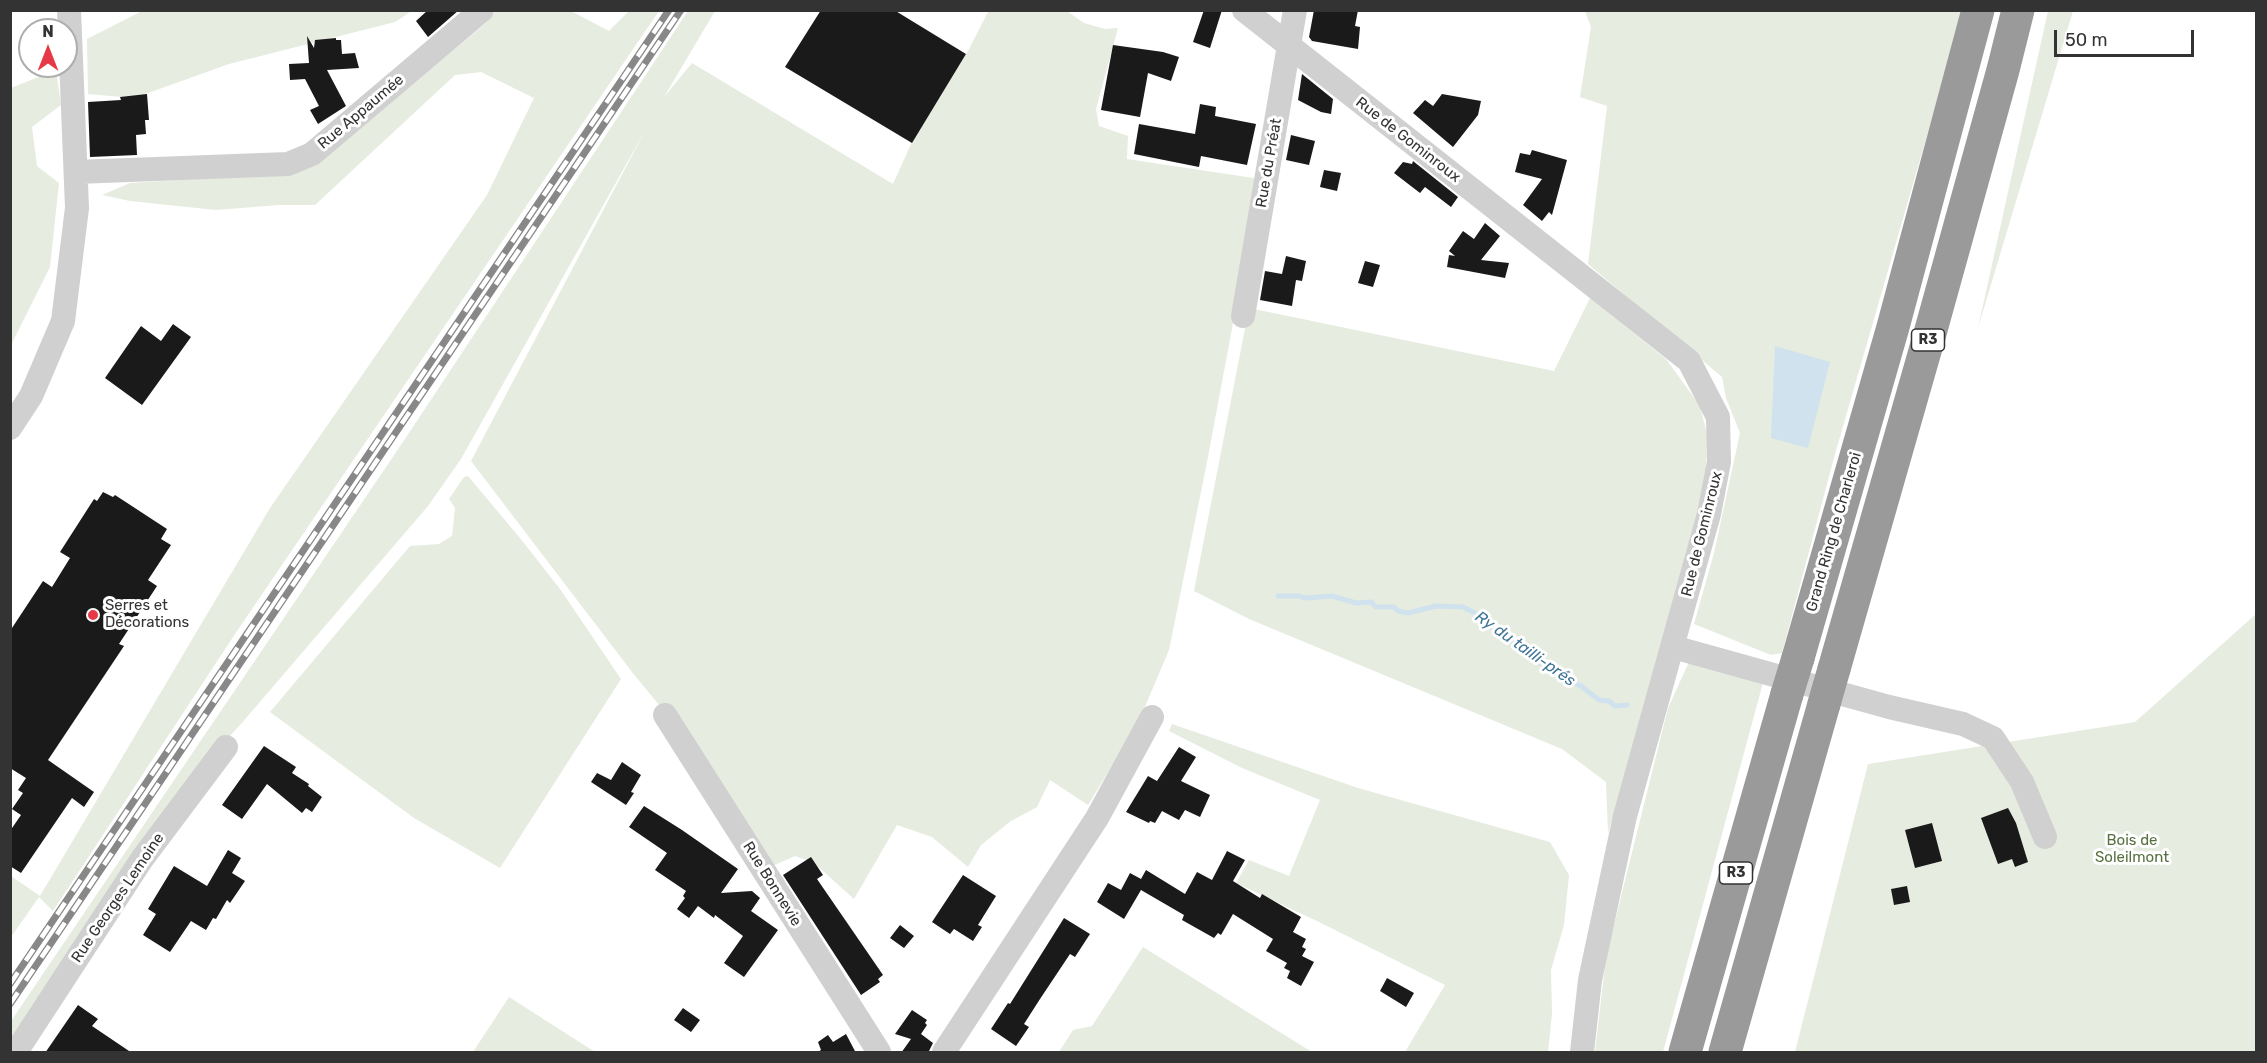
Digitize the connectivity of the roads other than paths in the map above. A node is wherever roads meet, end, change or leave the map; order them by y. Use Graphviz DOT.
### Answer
graph roads {
  1 [pos="69,10"];
  2 [pos="482,10"];
  3 [pos="1245,10"];
  4 [pos="1295,10"];
  5 [pos="1978,10"];
  6 [pos="2018,10"];
  7 [pos="1288,47"];
  8 [pos="76,172"];
  9 [pos="1243,316"];
  10 [pos="10,428"];
  11 [pos="1673,647"];
  12 [pos="665,715"];
  13 [pos="1152,717"];
  14 [pos="226,747"];
  15 [pos="2045,837"];
  16 [pos="16,1053"];
  17 [pos="879,1053"];
  18 [pos="944,1053"];
  19 [pos="1582,1053"];
  20 [pos="1685,1053"];
  21 [pos="1725,1053"];
  1 -- 8 [label="street"];
  2 -- 8 [label="street, Rue Appaumée"];
  3 -- 7 [label="street, Rue de Gominroux"];
  4 -- 7 [label="street, Rue du Préat"];
  5 -- 20 [label="highway, Grand Ring de Charleroi / R3, bridge"];
  6 -- 21 [label="highway, R3, bridge"];
  7 -- 9 [label="street, Rue du Préat"];
  7 -- 11 [label="street, Rue de Gominroux"];
  8 -- 10 [label="street"];
  11 -- 15 [label="street"];
  11 -- 19 [label="street, Rue de Gominroux"];
  12 -- 17 [label="street, Rue Bonnevie"];
  13 -- 18 [label="street"];
  14 -- 16 [label="street, Rue Georges Lemoine"];
}
